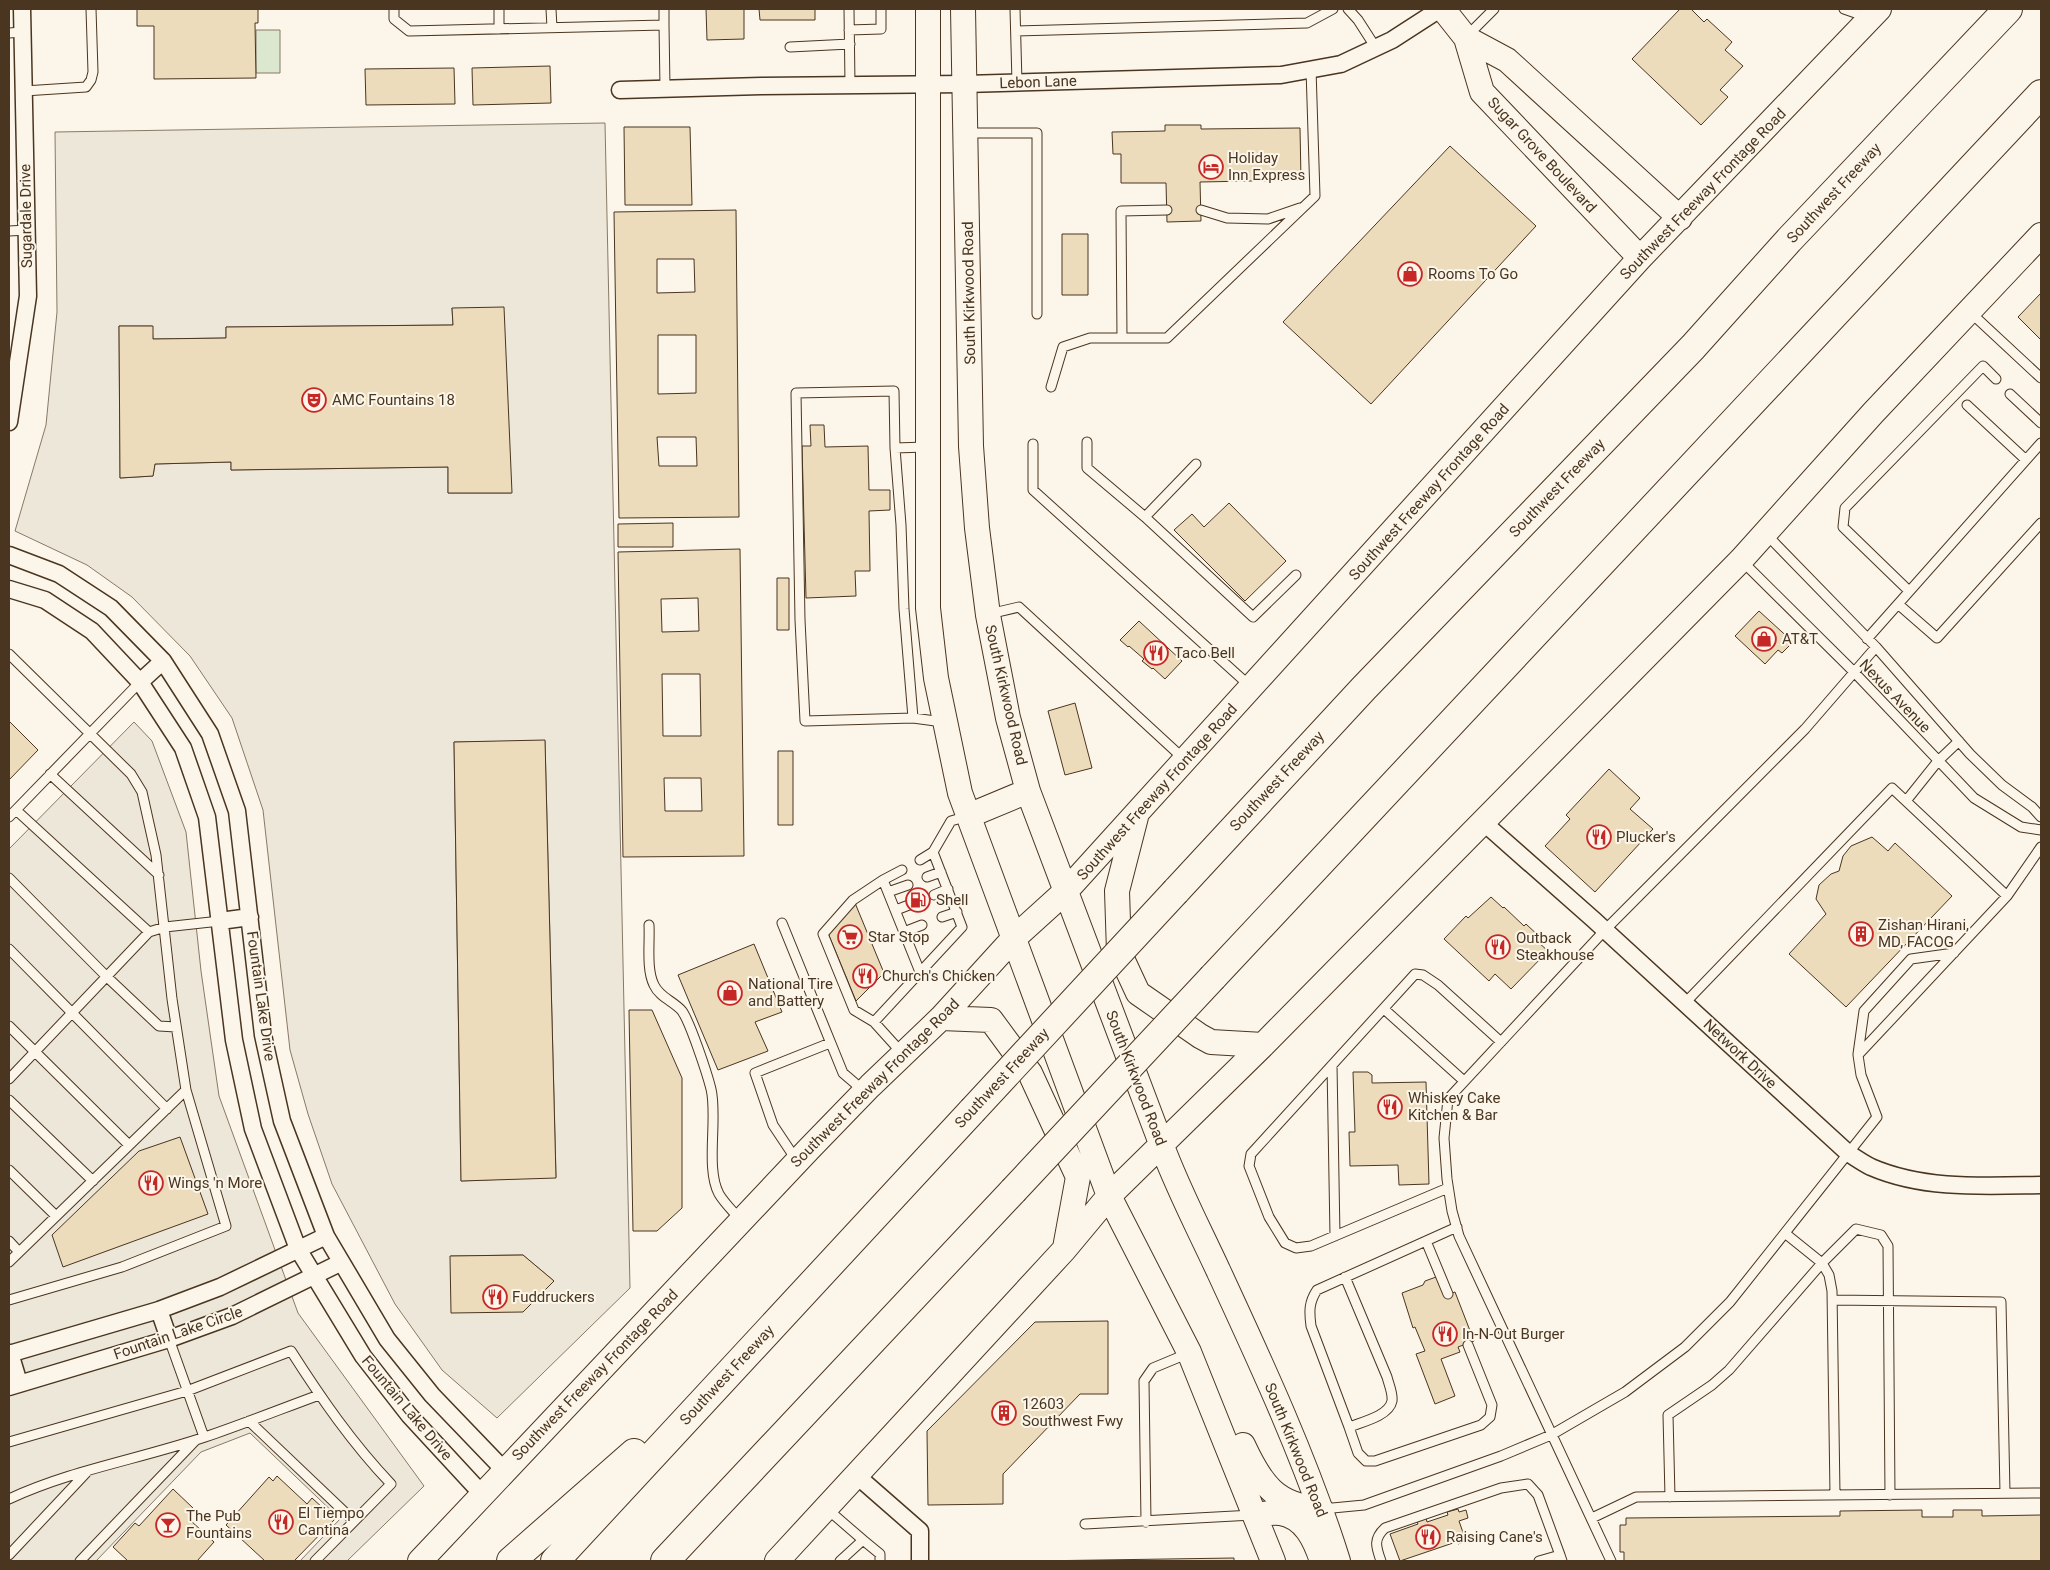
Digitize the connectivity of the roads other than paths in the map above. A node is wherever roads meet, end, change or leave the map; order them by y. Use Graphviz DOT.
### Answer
graph roads {
  1 [pos="22,9"];
  2 [pos="91,9"];
  3 [pos="394,9"];
  4 [pos="499,9"];
  5 [pos="551,9"];
  6 [pos="664,9"];
  7 [pos="849,9"];
  8 [pos="881,9"];
  9 [pos="928,9"];
  10 [pos="964,9"];
  11 [pos="1015,9"];
  12 [pos="1333,9"];
  13 [pos="1348,9"];
  14 [pos="1442,9"];
  15 [pos="1494,9"];
  16 [pos="1844,9"];
  17 [pos="2008,9"];
  18 [pos="1874,14"];
  19 [pos="664,25"];
  20 [pos="552,28"];
  21 [pos="499,29"];
  22 [pos="849,30"];
  23 [pos="1016,31"];
  24 [pos="16,32"];
  25 [pos="1466,38"];
  26 [pos="850,44"];
  27 [pos="790,47"];
  28 [pos="1376,48"];
  29 [pos="1310,69"];
  30 [pos="1017,83"];
  31 [pos="965,84"];
  32 [pos="850,85"];
  33 [pos="929,85"];
  34 [pos="665,88"];
  35 [pos="620,90"];
  36 [pos="24,91"];
  37 [pos="2041,94"];
  38 [pos="966,134"];
  39 [pos="1304,207"];
  40 [pos="1167,210"];
  41 [pos="1201,210"];
  42 [pos="1680,218"];
  43 [pos="27,230"];
  44 [pos="9,231"];
  45 [pos="2041,235"];
  46 [pos="1640,258"];
  47 [pos="1969,311"];
  48 [pos="1037,314"];
  49 [pos="1122,338"];
  50 [pos="2041,378"];
  51 [pos="1996,380"];
  52 [pos="1051,387"];
  53 [pos="2010,394"];
  54 [pos="1968,405"];
  55 [pos="9,422"];
  56 [pos="2041,423"];
  57 [pos="1087,442"];
  58 [pos="2041,442"];
  59 [pos="1032,444"];
  60 [pos="929,447"];
  61 [pos="895,448"];
  62 [pos="2026,460"];
  63 [pos="1196,464"];
  64 [pos="1145,517"];
  65 [pos="2041,523"];
  66 [pos="1765,533"];
  67 [pos="9,555"];
  68 [pos="1741,560"];
  69 [pos="1296,576"];
  70 [pos="9,588"];
  71 [pos="1910,591"];
  72 [pos="1898,604"];
  73 [pos="988,615"];
  74 [pos="1867,639"];
  75 [pos="1876,647"];
  76 [pos="9,654"];
  77 [pos="162,661"];
  78 [pos="1854,672"];
  79 [pos="140,682"];
  80 [pos="1251,687"];
  81 [pos="913,718"];
  82 [pos="945,722"];
  83 [pos="90,733"];
  84 [pos="1959,741"];
  85 [pos="1185,760"];
  86 [pos="1938,761"];
  87 [pos="50,774"];
  88 [pos="1028,791"];
  89 [pos="1906,801"];
  90 [pos="12,813"];
  91 [pos="1137,813"];
  92 [pos="968,816"];
  93 [pos="2041,817"];
  94 [pos="1483,822"];
  95 [pos="2041,830"];
  96 [pos="2041,847"];
  97 [pos="934,852"];
  98 [pos="920,860"];
  99 [pos="902,870"];
  100 [pos="941,872"];
  101 [pos="159,874"];
  102 [pos="927,877"];
  103 [pos="9,878"];
  104 [pos="883,880"];
  105 [pos="908,885"];
  106 [pos="948,889"];
  107 [pos="1066,891"];
  108 [pos="888,892"];
  109 [pos="934,895"];
  110 [pos="2007,896"];
  111 [pos="914,903"];
  112 [pos="896,910"];
  113 [pos="957,912"];
  114 [pos="250,918"];
  115 [pos="942,918"];
  116 [pos="220,920"];
  117 [pos="782,923"];
  118 [pos="649,925"];
  119 [pos="922,925"];
  120 [pos="165,927"];
  121 [pos="1605,930"];
  122 [pos="149,932"];
  123 [pos="904,932"];
  124 [pos="1013,939"];
  125 [pos="9,949"];
  126 [pos="1954,953"];
  127 [pos="920,972"];
  128 [pos="106,976"];
  129 [pos="1685,1003"];
  130 [pos="1384,1009"];
  131 [pos="72,1013"];
  132 [pos="941,1018"];
  133 [pos="874,1022"];
  134 [pos="9,1026"];
  135 [pos="176,1027"];
  136 [pos="1501,1042"];
  137 [pos="830,1043"];
  138 [pos="1263,1045"];
  139 [pos="35,1052"];
  140 [pos="903,1054"];
  141 [pos="1858,1055"];
  142 [pos="1332,1065"];
  143 [pos="9,1079"];
  144 [pos="1464,1081"];
  145 [pos="186,1090"];
  146 [pos="865,1091"];
  147 [pos="9,1100"];
  148 [pos="167,1109"];
  149 [pos="129,1145"];
  150 [pos="1162,1146"];
  151 [pos="1848,1153"];
  152 [pos="797,1162"];
  153 [pos="9,1170"];
  154 [pos="93,1180"];
  155 [pos="2041,1186"];
  156 [pos="1448,1188"];
  157 [pos="1110,1196"];
  158 [pos="56,1216"];
  159 [pos="741,1221"];
  160 [pos="1457,1227"];
  161 [pos="1786,1234"];
  162 [pos="326,1236"];
  163 [pos="1335,1236"];
  164 [pos="9,1241"];
  165 [pos="1426,1241"];
  166 [pos="298,1250"];
  167 [pos="1064,1250"];
  168 [pos="19,1252"];
  169 [pos="9,1262"];
  170 [pos="340,1263"];
  171 [pos="1822,1264"];
  172 [pos="315,1276"];
  173 [pos="1345,1278"];
  174 [pos="1448,1294"];
  175 [pos="9,1300"];
  176 [pos="1832,1300"];
  177 [pos="1888,1301"];
  178 [pos="159,1310"];
  179 [pos="169,1339"];
  180 [pos="1468,1345"];
  181 [pos="9,1352"];
  182 [pos="1189,1352"];
  183 [pos="746,1354"];
  184 [pos="14,1385"];
  185 [pos="187,1391"];
  186 [pos="319,1395"];
  187 [pos="1216,1416"];
  188 [pos="249,1421"];
  189 [pos="1349,1427"];
  190 [pos="1551,1435"];
  191 [pos="200,1438"];
  192 [pos="9,1442"];
  193 [pos="504,1470"];
  194 [pos="88,1471"];
  195 [pos="856,1475"];
  196 [pos="2004,1493"];
  197 [pos="2041,1493"];
  198 [pos="482,1494"];
  199 [pos="1890,1494"];
  200 [pos="1835,1495"];
  201 [pos="1670,1497"];
  202 [pos="9,1499"];
  203 [pos="826,1508"];
  204 [pos="1322,1508"];
  205 [pos="1256,1515"];
  206 [pos="1592,1518"];
  207 [pos="354,1521"];
  208 [pos="1146,1522"];
  209 [pos="1085,1524"];
  210 [pos="863,1540"];
  211 [pos="9,1555"];
  212 [pos="1561,1558"];
  213 [pos="80,1561"];
  214 [pos="315,1561"];
  215 [pos="420,1561"];
  216 [pos="511,1561"];
  217 [pos="555,1561"];
  218 [pos="665,1561"];
  219 [pos="776,1561"];
  220 [pos="840,1561"];
  221 [pos="880,1561"];
  222 [pos="920,1561"];
  223 [pos="1273,1561"];
  224 [pos="1322,1561"];
  225 [pos="1338,1561"];
  226 [pos="1381,1561"];
  227 [pos="1539,1561"];
  228 [pos="1610,1561"];
  1 -- 24 [label="street, Sugardale Drive"];
  2 -- 36 [label="lane"];
  3 -- 21 [label="lane"];
  4 -- 21 [label="lane"];
  5 -- 20 [label="lane"];
  6 -- 19 [label="lane"];
  7 -- 22 [label="lane"];
  8 -- 22 [label="lane"];
  9 -- 33 [label="main road"];
  10 -- 31 [label="main road, South Kirkwood Road"];
  11 -- 23 [label="lane"];
  12 -- 23 [label="lane"];
  13 -- 28 [label="lane"];
  14 -- 25 [label="main road, Sugar Grove Boulevard"];
  14 -- 28 [label="street, Lebon Lane"];
  15 -- 25 [label="lane"];
  16 -- 18 [label="lane"];
  17 -- 183 [label="highway, Southwest Freeway, bridge"];
  18 -- 42 [label="main road, Southwest Freeway Frontage Road"];
  19 -- 20 [label="lane"];
  19 -- 34 [label="lane"];
  20 -- 21 [label="lane"];
  22 -- 26 [label="lane"];
  23 -- 30 [label="lane"];
  24 -- 36 [label="street, Sugardale Drive"];
  25 -- 42 [label="main road, Sugar Grove Boulevard"];
  25 -- 46 [label="main road, Sugar Grove Boulevard"];
  26 -- 27 [label="lane"];
  26 -- 32 [label="lane"];
  28 -- 29 [label="street, Lebon Lane"];
  29 -- 30 [label="street, Lebon Lane"];
  29 -- 39 [label="lane"];
  30 -- 31 [label="street, Lebon Lane"];
  31 -- 33 [label="street, Lebon Lane"];
  31 -- 38 [label="main road, South Kirkwood Road"];
  32 -- 33 [label="street, Lebon Lane"];
  32 -- 34 [label="street, Lebon Lane"];
  33 -- 60 [label="main road"];
  34 -- 35 [label="street, Lebon Lane"];
  36 -- 43 [label="street, Sugardale Drive"];
  37 -- 218 [label="highway, bridge"];
  38 -- 48 [label="lane"];
  38 -- 73 [label="main road, South Kirkwood Road"];
  39 -- 41 [label="lane"];
  39 -- 49 [label="lane"];
  40 -- 49 [label="lane"];
  42 -- 46 [label="main road, Southwest Freeway Frontage Road"];
  43 -- 44 [label="lane"];
  43 -- 55 [label="street, Sugardale Drive"];
  45 -- 47 [label="main road"];
  46 -- 80 [label="main road, Southwest Freeway Frontage Road"];
  47 -- 50 [label="lane"];
  47 -- 66 [label="main road"];
  49 -- 52 [label="lane"];
  51 -- 71 [label="lane"];
  53 -- 56 [label="lane"];
  54 -- 62 [label="lane"];
  57 -- 64 [label="lane"];
  58 -- 62 [label="lane"];
  59 -- 80 [label="lane"];
  60 -- 61 [label="lane"];
  60 -- 82 [label="main road"];
  61 -- 81 [label="lane"];
  61 -- 81 [label="lane"];
  62 -- 71 [label="lane"];
  63 -- 64 [label="lane"];
  64 -- 69 [label="lane"];
  65 -- 72 [label="lane"];
  66 -- 68 [label="main road"];
  66 -- 74 [label="lane, Nexus Avenue"];
  67 -- 77 [label="street, Fountain Lake Drive"];
  68 -- 78 [label="lane, Nexus Avenue"];
  68 -- 94 [label="main road"];
  70 -- 79 [label="street, Fountain Lake Drive"];
  71 -- 72 [label="lane"];
  72 -- 74 [label="lane"];
  73 -- 85 [label="lane"];
  73 -- 88 [label="main road, South Kirkwood Road"];
  74 -- 75 [label="lane, Nexus Avenue"];
  75 -- 78 [label="lane"];
  75 -- 84 [label="lane, Nexus Avenue"];
  76 -- 83 [label="lane"];
  77 -- 79 [label="street"];
  77 -- 114 [label="street, Fountain Lake Drive"];
  78 -- 86 [label="lane, Nexus Avenue"];
  78 -- 121 [label="lane"];
  79 -- 83 [label="lane"];
  79 -- 116 [label="street, Fountain Lake Drive"];
  80 -- 85 [label="main road, Southwest Freeway Frontage Road"];
  81 -- 82 [label="lane"];
  82 -- 92 [label="main road"];
  83 -- 87 [label="lane"];
  83 -- 101 [label="lane"];
  84 -- 86 [label="lane"];
  84 -- 93 [label="lane, Nexus Avenue"];
  85 -- 91 [label="main road, Southwest Freeway Frontage Road"];
  86 -- 89 [label="lane"];
  86 -- 95 [label="lane, Nexus Avenue"];
  87 -- 90 [label="lane"];
  87 -- 101 [label="lane"];
  88 -- 92 [label="main road"];
  88 -- 107 [label="main road, South Kirkwood Road"];
  89 -- 110 [label="lane"];
  89 -- 129 [label="lane"];
  90 -- 122 [label="lane"];
  91 -- 107 [label="main road, Southwest Freeway Frontage Road"];
  91 -- 138 [label="main road"];
  92 -- 97 [label="lane"];
  92 -- 124 [label="main road"];
  94 -- 121 [label="street, Network Drive"];
  94 -- 138 [label="main road"];
  96 -- 110 [label="lane"];
  97 -- 98 [label="lane"];
  97 -- 100 [label="lane"];
  99 -- 104 [label="lane"];
  100 -- 102 [label="lane"];
  100 -- 106 [label="lane"];
  101 -- 120 [label="lane"];
  103 -- 128 [label="lane"];
  104 -- 108 [label="lane"];
  104 -- 133 [label="lane"];
  105 -- 108 [label="lane"];
  106 -- 109 [label="lane"];
  106 -- 113 [label="lane"];
  107 -- 124 [label="main road, Southwest Freeway Frontage Road"];
  107 -- 150 [label="main road, South Kirkwood Road"];
  108 -- 112 [label="lane"];
  110 -- 126 [label="lane"];
  111 -- 112 [label="lane"];
  112 -- 123 [label="lane"];
  113 -- 115 [label="lane"];
  113 -- 127 [label="lane"];
  114 -- 116 [label="street"];
  114 -- 162 [label="street, Fountain Lake Drive"];
  116 -- 120 [label="lane"];
  116 -- 166 [label="street, Fountain Lake Drive"];
  117 -- 137 [label="lane"];
  118 -- 159 [label="lane"];
  119 -- 123 [label="lane"];
  120 -- 122 [label="lane"];
  120 -- 135 [label="lane"];
  121 -- 129 [label="street, Network Drive"];
  121 -- 136 [label="lane"];
  122 -- 128 [label="lane"];
  123 -- 127 [label="lane"];
  124 -- 132 [label="main road, Southwest Freeway Frontage Road"];
  124 -- 157 [label="main road"];
  125 -- 131 [label="lane"];
  126 -- 141 [label="lane"];
  126 -- 141 [label="lane"];
  127 -- 133 [label="lane"];
  128 -- 131 [label="lane"];
  128 -- 135 [label="lane"];
  129 -- 151 [label="street, Network Drive"];
  130 -- 136 [label="lane"];
  130 -- 142 [label="lane"];
  130 -- 144 [label="lane"];
  131 -- 139 [label="lane"];
  131 -- 148 [label="lane"];
  132 -- 140 [label="main road, Southwest Freeway Frontage Road"];
  132 -- 167 [label="main road"];
  133 -- 140 [label="lane"];
  134 -- 139 [label="lane"];
  135 -- 145 [label="lane"];
  136 -- 144 [label="lane"];
  137 -- 146 [label="lane"];
  137 -- 152 [label="lane"];
  138 -- 150 [label="main road"];
  139 -- 143 [label="lane"];
  139 -- 149 [label="lane"];
  140 -- 146 [label="main road, Southwest Freeway Frontage Road"];
  141 -- 151 [label="lane"];
  142 -- 163 [label="lane"];
  142 -- 163 [label="lane"];
  144 -- 156 [label="lane"];
  145 -- 148 [label="lane"];
  145 -- 175 [label="lane"];
  146 -- 152 [label="main road, Southwest Freeway Frontage Road"];
  147 -- 154 [label="lane"];
  148 -- 149 [label="lane"];
  149 -- 154 [label="lane"];
  150 -- 157 [label="main road"];
  150 -- 204 [label="main road, South Kirkwood Road"];
  151 -- 155 [label="street, Network Drive"];
  151 -- 161 [label="lane"];
  152 -- 159 [label="main road, Southwest Freeway Frontage Road"];
  153 -- 158 [label="lane"];
  154 -- 158 [label="lane"];
  156 -- 160 [label="lane"];
  156 -- 163 [label="lane"];
  157 -- 167 [label="main road"];
  157 -- 182 [label="main road"];
  158 -- 168 [label="lane"];
  159 -- 193 [label="main road, Southwest Freeway Frontage Road"];
  160 -- 165 [label="lane"];
  160 -- 190 [label="lane"];
  161 -- 171 [label="lane"];
  161 -- 190 [label="lane"];
  162 -- 166 [label="street, Fountain Lake Circle"];
  162 -- 170 [label="street, Fountain Lake Drive"];
  164 -- 168 [label="lane"];
  165 -- 173 [label="lane"];
  165 -- 174 [label="lane"];
  166 -- 172 [label="street, Fountain Lake Drive"];
  166 -- 178 [label="street, Fountain Lake Circle"];
  167 -- 195 [label="main road"];
  168 -- 169 [label="lane"];
  170 -- 172 [label="street, Fountain Lake Circle"];
  170 -- 193 [label="street, Fountain Lake Drive"];
  171 -- 176 [label="lane"];
  171 -- 177 [label="lane"];
  171 -- 201 [label="lane"];
  172 -- 179 [label="street, Fountain Lake Circle"];
  172 -- 198 [label="street, Fountain Lake Drive"];
  173 -- 189 [label="lane"];
  173 -- 189 [label="lane"];
  176 -- 177 [label="lane"];
  176 -- 200 [label="lane"];
  177 -- 196 [label="lane"];
  177 -- 199 [label="lane"];
  178 -- 179 [label="street"];
  178 -- 181 [label="street, Fountain Lake Circle"];
  179 -- 184 [label="street, Fountain Lake Circle"];
  179 -- 185 [label="lane"];
  180 -- 189 [label="lane"];
  181 -- 184 [label="street"];
  182 -- 187 [label="main road"];
  182 -- 208 [label="lane"];
  183 -- 216 [label="highway"];
  183 -- 217 [label="highway, Southwest Freeway"];
  185 -- 186 [label="lane"];
  185 -- 191 [label="lane"];
  185 -- 192 [label="lane"];
  186 -- 188 [label="lane"];
  186 -- 207 [label="lane"];
  187 -- 204 [label="main road"];
  187 -- 205 [label="main road"];
  188 -- 191 [label="lane"];
  188 -- 207 [label="lane"];
  190 -- 204 [label="lane"];
  190 -- 206 [label="lane"];
  191 -- 194 [label="lane"];
  191 -- 213 [label="lane"];
  193 -- 198 [label="main road, Southwest Freeway Frontage Road"];
  194 -- 202 [label="lane"];
  194 -- 211 [label="lane"];
  195 -- 203 [label="main road"];
  195 -- 222 [label="street"];
  196 -- 197 [label="lane"];
  196 -- 199 [label="lane"];
  198 -- 215 [label="main road, Southwest Freeway Frontage Road"];
  199 -- 200 [label="lane"];
  200 -- 201 [label="lane"];
  201 -- 206 [label="lane"];
  203 -- 210 [label="lane"];
  203 -- 219 [label="main road"];
  204 -- 225 [label="main road, South Kirkwood Road"];
  205 -- 208 [label="lane"];
  205 -- 223 [label="main road"];
  205 -- 224 [label="main road"];
  206 -- 228 [label="lane"];
  207 -- 214 [label="lane"];
  208 -- 209 [label="lane"];
  210 -- 220 [label="lane"];
  210 -- 221 [label="lane"];
  212 -- 226 [label="lane"];
  212 -- 227 [label="lane"];
}
